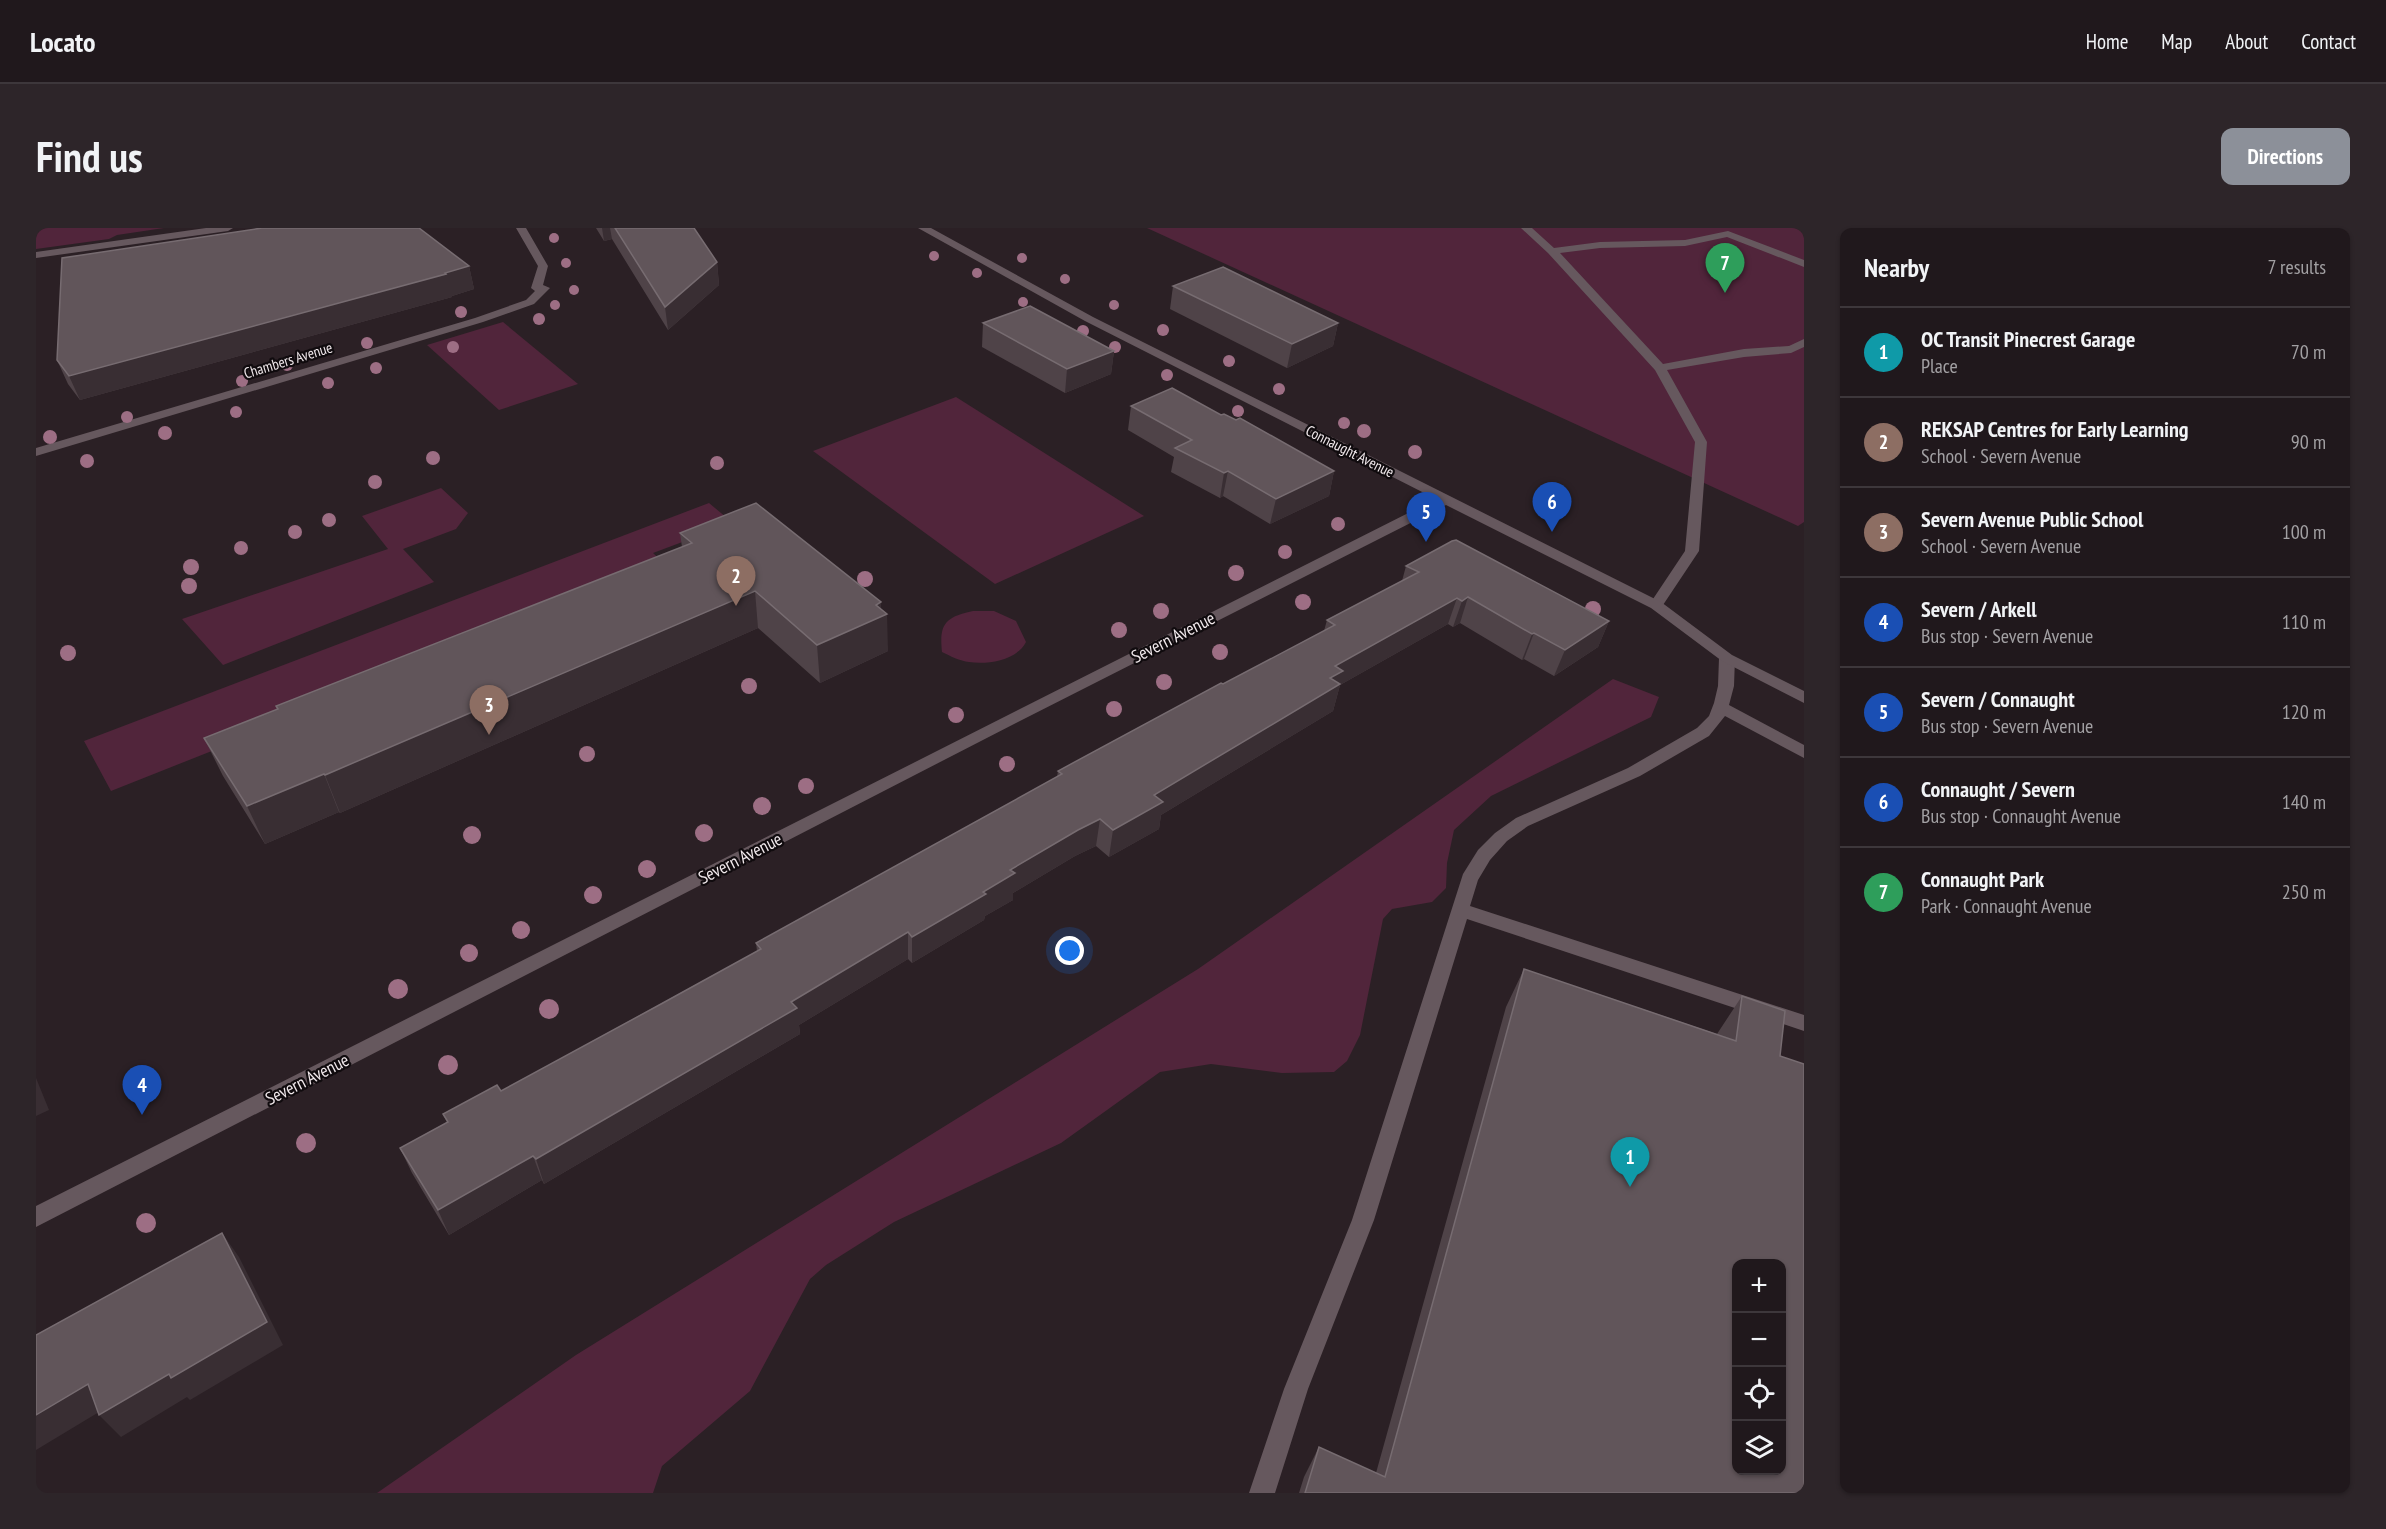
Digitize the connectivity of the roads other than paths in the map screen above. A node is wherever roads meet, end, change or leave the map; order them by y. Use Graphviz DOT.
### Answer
graph roads {
  1 [pos="228,228"];
  2 [pos="521,228"];
  3 [pos="923,228"];
  4 [pos="1526,228"];
  5 [pos="1733,231"];
  6 [pos="1552,251"];
  7 [pos="36,255"];
  8 [pos="1804,264"];
  9 [pos="1804,343"];
  10 [pos="1660,368"];
  11 [pos="36,452"];
  12 [pos="1445,500"];
  13 [pos="1656,605"];
  14 [pos="1727,658"];
  15 [pos="1804,698"];
  16 [pos="1720,707"];
  17 [pos="1804,752"];
  18 [pos="1460,910"];
  19 [pos="1804,1023"];
  20 [pos="36,1217"];
  21 [pos="1262,1493"];
  1 -- 7 [label="street"];
  2 -- 11 [label="street, Chambers Avenue"];
  3 -- 12 [label="street, Connaught Avenue"];
  4 -- 6 [label="street"];
  5 -- 6 [label="street"];
  5 -- 8 [label="street"];
  6 -- 10 [label="street"];
  9 -- 10 [label="street"];
  10 -- 13 [label="street"];
  12 -- 13 [label="street, Connaught Avenue"];
  12 -- 20 [label="street, Severn Avenue"];
  13 -- 14 [label="street, Connaught Avenue"];
  14 -- 15 [label="street, Connaught Avenue"];
  14 -- 16 [label="street"];
  16 -- 17 [label="street"];
  16 -- 18 [label="street"];
  18 -- 19 [label="street"];
  18 -- 21 [label="street"];
}
